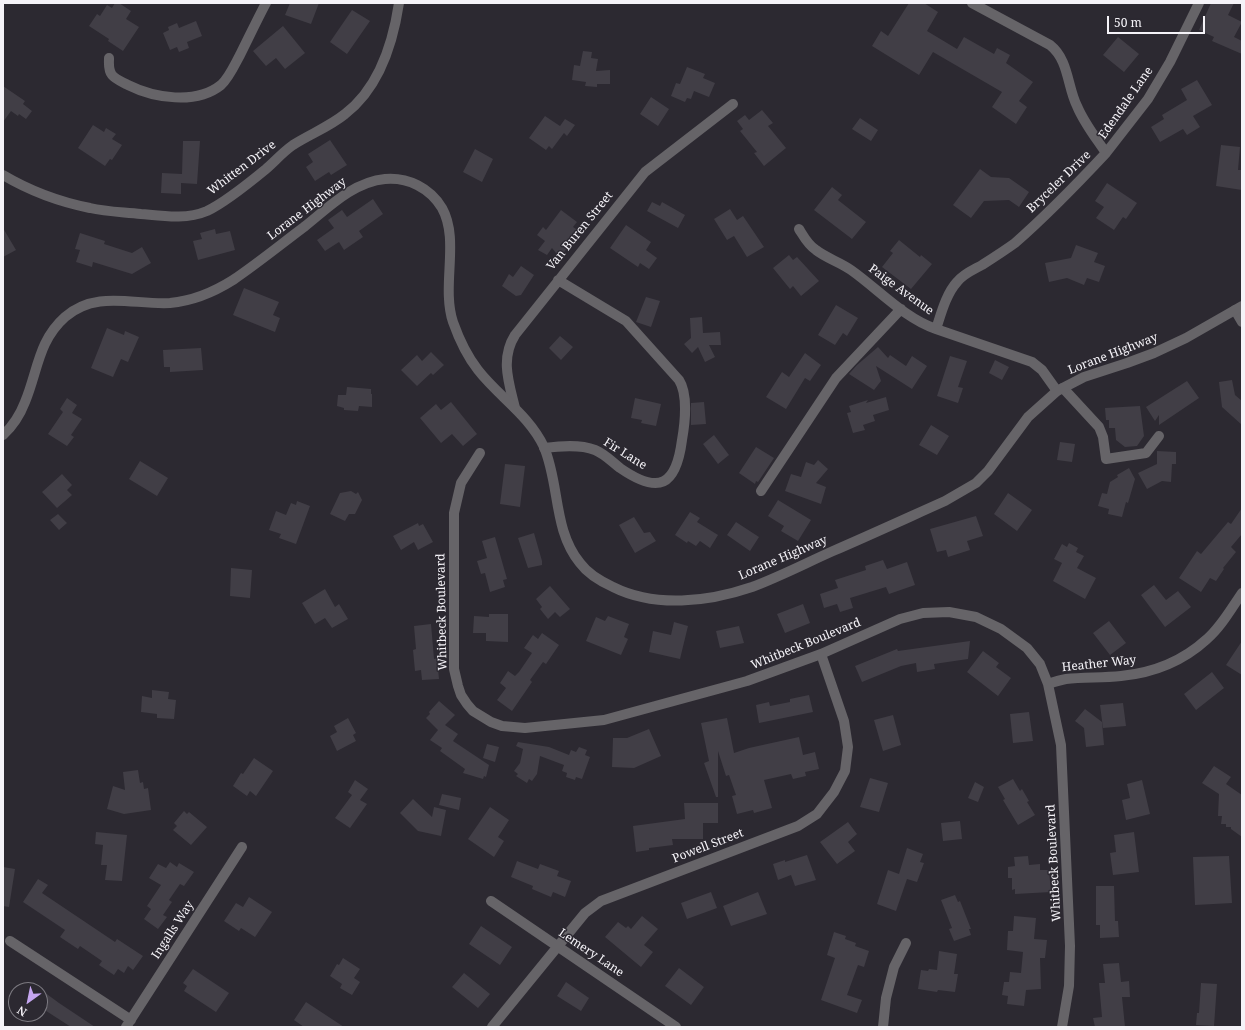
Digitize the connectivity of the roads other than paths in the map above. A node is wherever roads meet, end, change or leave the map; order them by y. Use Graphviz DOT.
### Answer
graph roads {
  1 [pos="266,3"];
  2 [pos="399,3"];
  3 [pos="972,3"];
  4 [pos="1199,3"];
  5 [pos="109,58"];
  6 [pos="733,104"];
  7 [pos="1106,153"];
  8 [pos="3,176"];
  9 [pos="799,229"];
  10 [pos="558,280"];
  11 [pos="1239,308"];
  12 [pos="901,309"];
  13 [pos="1242,322"];
  14 [pos="936,329"];
  15 [pos="1060,389"];
  16 [pos="515,408"];
  17 [pos="3,436"];
  18 [pos="1159,436"];
  19 [pos="544,448"];
  20 [pos="480,453"];
  21 [pos="761,491"];
  22 [pos="1242,593"];
  23 [pos="821,654"];
  24 [pos="1048,684"];
  25 [pos="242,847"];
  26 [pos="491,901"];
  27 [pos="10,941"];
  28 [pos="906,943"];
  29 [pos="558,946"];
  30 [pos="128,1023"];
  31 [pos="492,1027"];
  32 [pos="676,1027"];
  33 [pos="883,1027"];
  34 [pos="1062,1027"];
  1 -- 5 [label="street"];
  2 -- 8 [label="street, Whitten Drive"];
  3 -- 7 [label="street, Bryceler Drive"];
  4 -- 7 [label="street, Edendale Lane"];
  6 -- 10 [label="street, Van Buren Street"];
  7 -- 14 [label="street, Bryceler Drive"];
  9 -- 12 [label="street, Paige Avenue"];
  10 -- 16 [label="street, Van Buren Street"];
  10 -- 19 [label="street, Fir Lane"];
  11 -- 13 [label="street"];
  11 -- 15 [label="street, Lorane Highway"];
  12 -- 14 [label="street, Paige Avenue"];
  12 -- 21 [label="street"];
  14 -- 15 [label="street, Paige Avenue"];
  15 -- 18 [label="street, Paige Avenue"];
  15 -- 19 [label="street, Lorane Highway"];
  16 -- 17 [label="street, Lorane Highway"];
  16 -- 19 [label="street, Lorane Highway"];
  20 -- 23 [label="street, Whitbeck Boulevard"];
  22 -- 24 [label="street, Heather Way"];
  23 -- 24 [label="street, Whitbeck Boulevard"];
  23 -- 29 [label="street, Powell Street"];
  24 -- 34 [label="street, Whitbeck Boulevard"];
  25 -- 30 [label="street, Ingalls Way"];
  26 -- 29 [label="street, Lemery Lane"];
  27 -- 30 [label="street"];
  28 -- 33 [label="street"];
  29 -- 31 [label="street, Powell Street"];
  29 -- 32 [label="street, Lemery Lane"];
}
